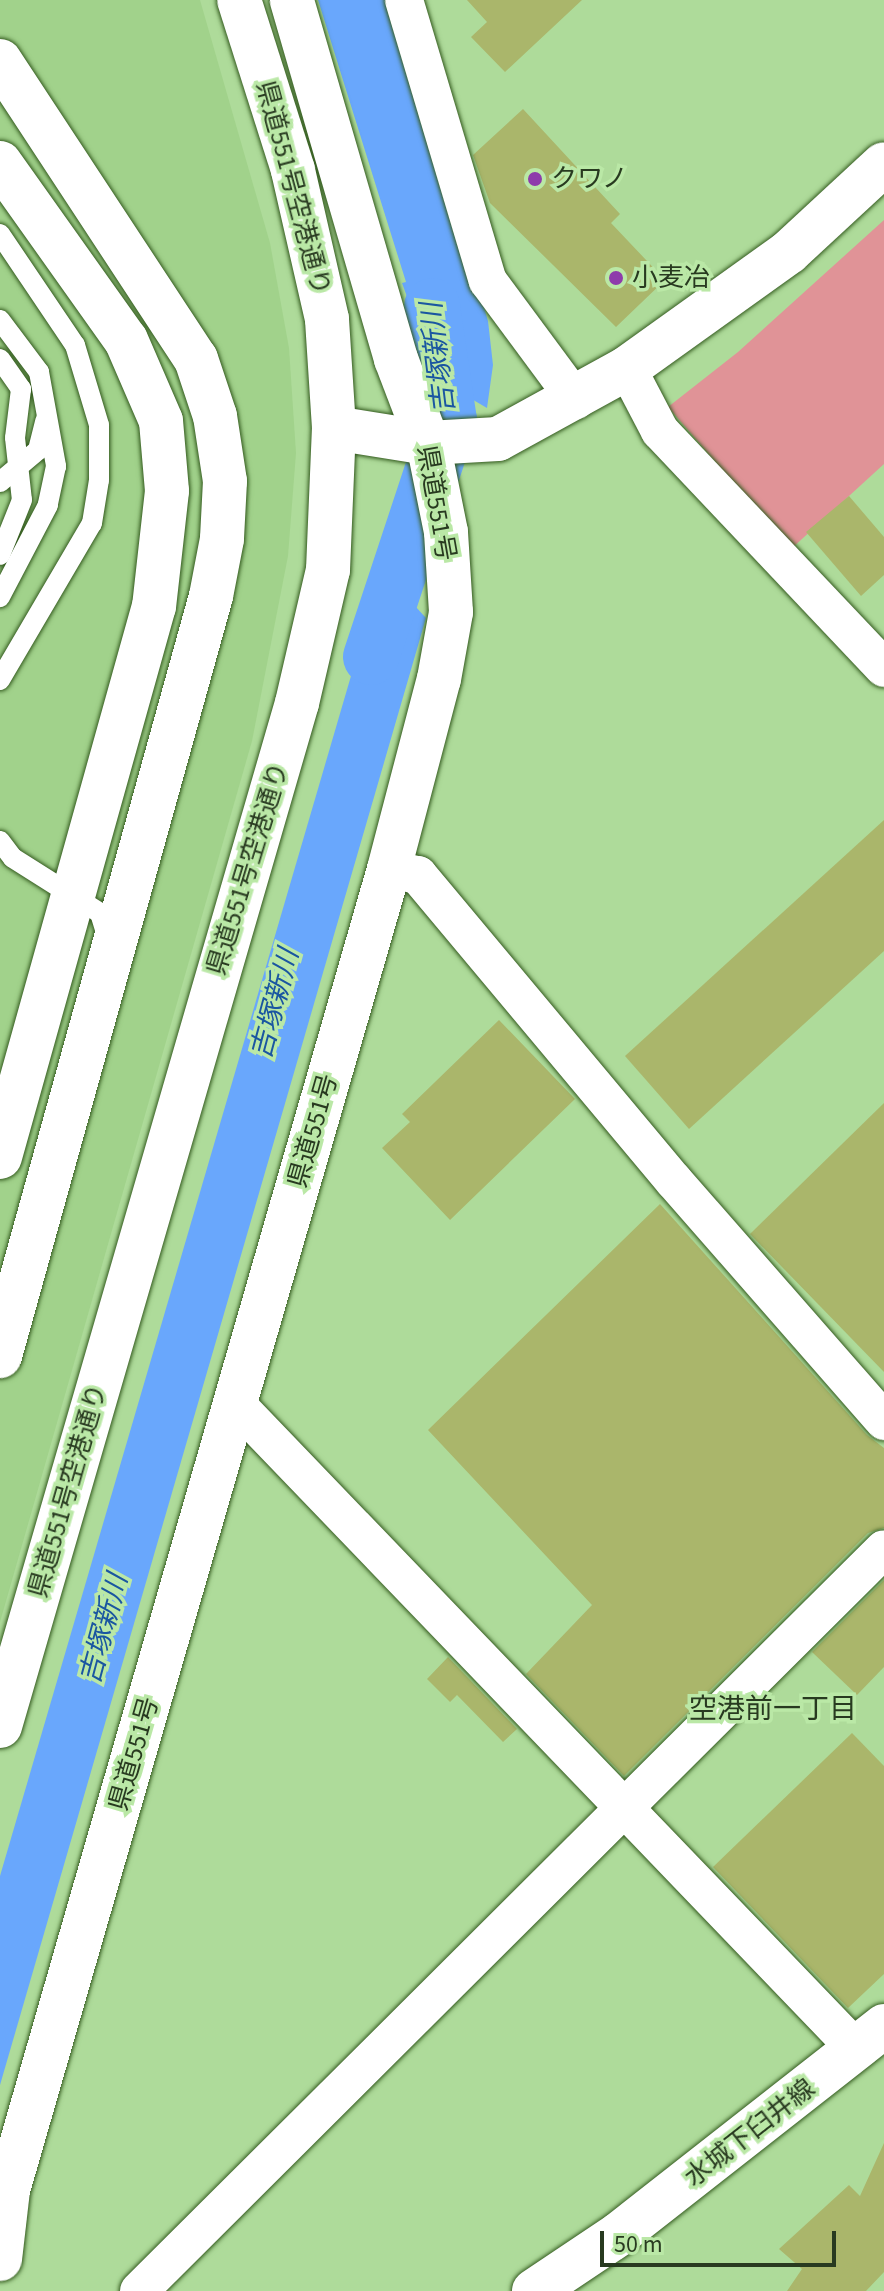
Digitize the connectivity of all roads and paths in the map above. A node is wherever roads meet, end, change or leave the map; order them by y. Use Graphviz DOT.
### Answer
graph roads {
  1 [pos="292,0"];
  2 [pos="404,0"];
  3 [pos="240,12"];
  4 [pos="0,61"];
  5 [pos="0,163"];
  6 [pos="884,164"];
  7 [pos="0,234"];
  8 [pos="0,320"];
  9 [pos="0,359"];
  10 [pos="627,368"];
  11 [pos="576,400"];
  12 [pos="49,405"];
  13 [pos="334,428"];
  14 [pos="408,440"];
  15 [pos="7,443"];
  16 [pos="21,467"];
  17 [pos="0,482"];
  18 [pos="0,555"];
  19 [pos="0,597"];
  20 [pos="884,668"];
  21 [pos="0,680"];
  22 [pos="0,841"];
  23 [pos="389,869"];
  24 [pos="71,891"];
  25 [pos="113,954"];
  26 [pos="0,1157"];
  27 [pos="0,1356"];
  28 [pos="236,1404"];
  29 [pos="884,1421"];
  30 [pos="884,1549"];
  31 [pos="0,1726"];
  32 [pos="623,1811"];
  33 [pos="870,2038"];
  34 [pos="0,2259"];
  35 [pos="139,2291"];
  36 [pos="534,2291"];
  1 -- 14 [label="main road, 県道551号"];
  2 -- 11 [label="street"];
  3 -- 13 [label="main road, 県道551号空港通り"];
  4 -- 25 [label="main road"];
  5 -- 24 [label="main road"];
  6 -- 10 [label="main road"];
  7 -- 21 [label="lane"];
  8 -- 12 [label="lane"];
  9 -- 15 [label="lane"];
  10 -- 11 [label="main road"];
  10 -- 20 [label="street"];
  11 -- 14 [label="main road"];
  12 -- 16 [label="lane"];
  12 -- 19 [label="lane"];
  13 -- 14 [label="main road"];
  13 -- 31 [label="main road, 県道551号空港通り"];
  14 -- 23 [label="main road, 県道551号"];
  15 -- 16 [label="lane"];
  16 -- 17 [label="lane"];
  16 -- 18 [label="lane"];
  22 -- 24 [label="lane"];
  23 -- 28 [label="main road, 県道551号"];
  23 -- 29 [label="street"];
  24 -- 25 [label="lane"];
  24 -- 26 [label="main road"];
  25 -- 27 [label="main road"];
  28 -- 32 [label="street"];
  28 -- 34 [label="main road, 県道551号"];
  30 -- 32 [label="street"];
  32 -- 33 [label="street"];
  32 -- 35 [label="street"];
  33 -- 36 [label="main road, 水城下臼井線"];
}
